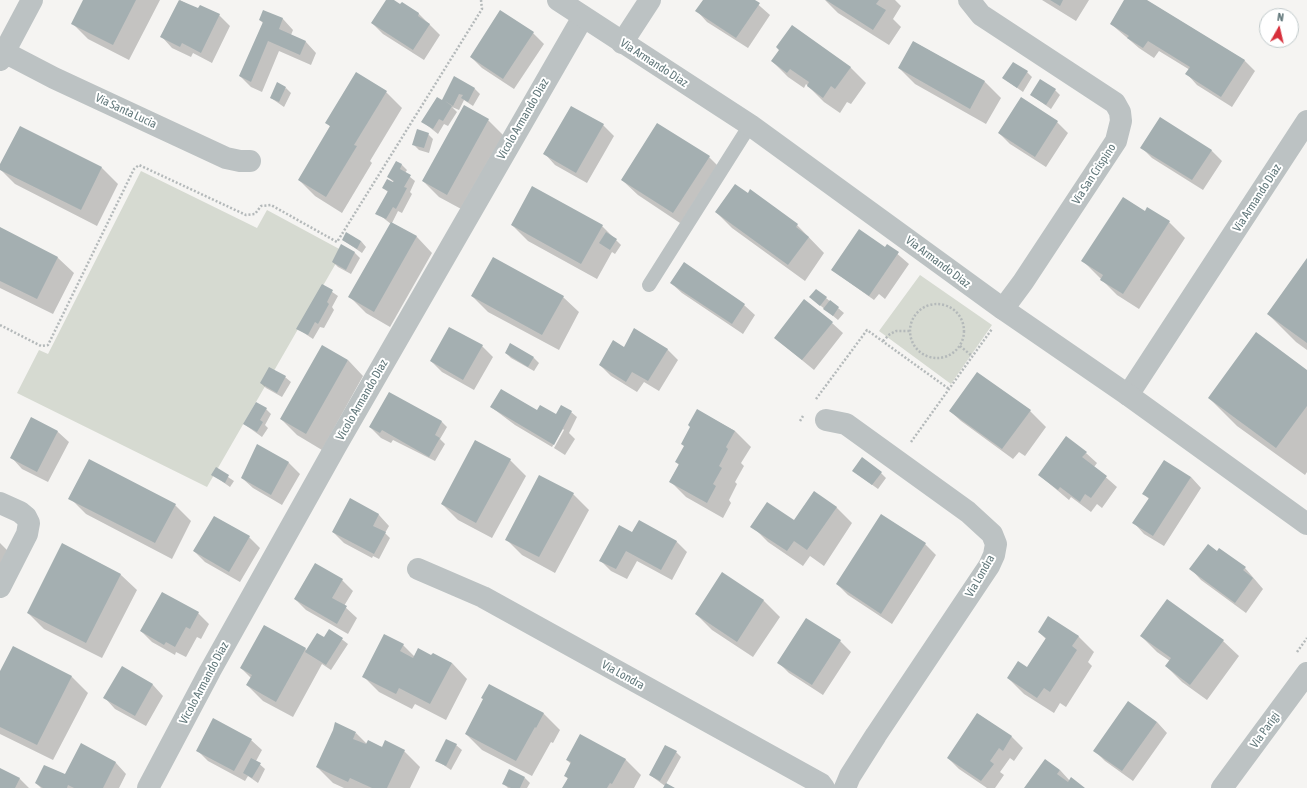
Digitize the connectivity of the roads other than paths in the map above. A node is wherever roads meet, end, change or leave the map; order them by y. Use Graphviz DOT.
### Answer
graph roads {
  1 [pos="32,0"];
  2 [pos="558,0"];
  3 [pos="650,0"];
  4 [pos="969,0"];
  5 [pos="583,17"];
  6 [pos="622,43"];
  7 [pos="2,56"];
  8 [pos="1307,121"];
  9 [pos="750,125"];
  10 [pos="250,161"];
  11 [pos="649,285"];
  12 [pos="1000,316"];
  13 [pos="1128,396"];
  14 [pos="819,411"];
  15 [pos="0,502"];
  16 [pos="1307,524"];
  17 [pos="418,569"];
  18 [pos="0,587"];
  19 [pos="1307,673"];
  20 [pos="148,788"];
  21 [pos="824,788"];
  22 [pos="845,788"];
  23 [pos="1222,788"];
  1 -- 7 [label="street, Via Santa Lucia"];
  2 -- 5 [label="street, Via Armando Diaz"];
  3 -- 6 [label="street"];
  4 -- 12 [label="street, Via San Crispino"];
  5 -- 6 [label="street, Via Armando Diaz"];
  5 -- 20 [label="street, Vicolo Armando Diaz"];
  6 -- 9 [label="street, Via Armando Diaz"];
  7 -- 10 [label="street, Via Santa Lucia"];
  8 -- 13 [label="street, Via Armando Diaz"];
  9 -- 11 [label="lane"];
  9 -- 12 [label="street, Via Armando Diaz"];
  12 -- 13 [label="street, Via Armando Diaz"];
  13 -- 16 [label="street, Via Armando Diaz"];
  14 -- 22 [label="street, Via Londra"];
  15 -- 18 [label="street"];
  17 -- 21 [label="street, Via Londra"];
  19 -- 23 [label="street, Via Parigi"];
}
